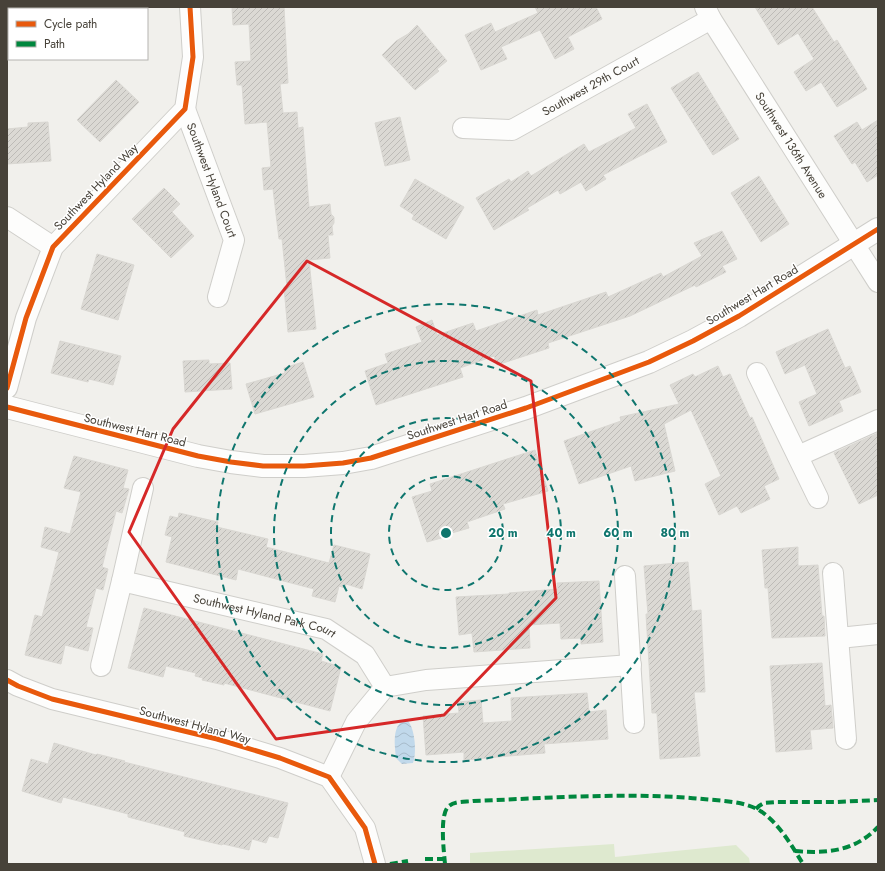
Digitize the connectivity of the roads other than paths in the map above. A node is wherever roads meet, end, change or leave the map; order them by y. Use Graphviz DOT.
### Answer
graph roads {
  1 [pos="190,7"];
  2 [pos="708,13"];
  3 [pos="185,109"];
  4 [pos="463,128"];
  5 [pos="7,217"];
  6 [pos="878,229"];
  7 [pos="855,244"];
  8 [pos="53,247"];
  9 [pos="878,282"];
  10 [pos="218,297"];
  11 [pos="757,373"];
  12 [pos="7,388"];
  13 [pos="7,407"];
  14 [pos="878,420"];
  15 [pos="798,456"];
  16 [pos="143,488"];
  17 [pos="818,498"];
  18 [pos="833,573"];
  19 [pos="625,576"];
  20 [pos="122,581"];
  21 [pos="878,634"];
  22 [pos="839,638"];
  23 [pos="631,665"];
  24 [pos="101,666"];
  25 [pos="7,680"];
  26 [pos="385,686"];
  27 [pos="634,723"];
  28 [pos="846,739"];
  29 [pos="329,777"];
  30 [pos="375,864"];
  1 -- 3 [label="street"];
  2 -- 4 [label="street, Southwest 29th Court"];
  2 -- 7 [label="street, Southwest 136th Avenue"];
  3 -- 8 [label="street, Southwest Hyland Way"];
  3 -- 10 [label="street, Southwest Hyland Court"];
  5 -- 8 [label="street"];
  6 -- 7 [label="street, Southwest Hart Road"];
  7 -- 9 [label="street, Southwest 136th Avenue"];
  7 -- 13 [label="street, Southwest Hart Road"];
  8 -- 12 [label="street, Southwest Hyland Way"];
  11 -- 15 [label="street"];
  14 -- 15 [label="street"];
  15 -- 17 [label="street"];
  16 -- 20 [label="street"];
  18 -- 22 [label="street"];
  19 -- 23 [label="street"];
  20 -- 24 [label="street"];
  20 -- 26 [label="street, Southwest Hyland Park Court"];
  21 -- 22 [label="street"];
  22 -- 28 [label="street"];
  23 -- 26 [label="street"];
  23 -- 27 [label="street"];
  25 -- 29 [label="street, Southwest Hyland Way"];
  26 -- 29 [label="street"];
  29 -- 30 [label="street"];
}
